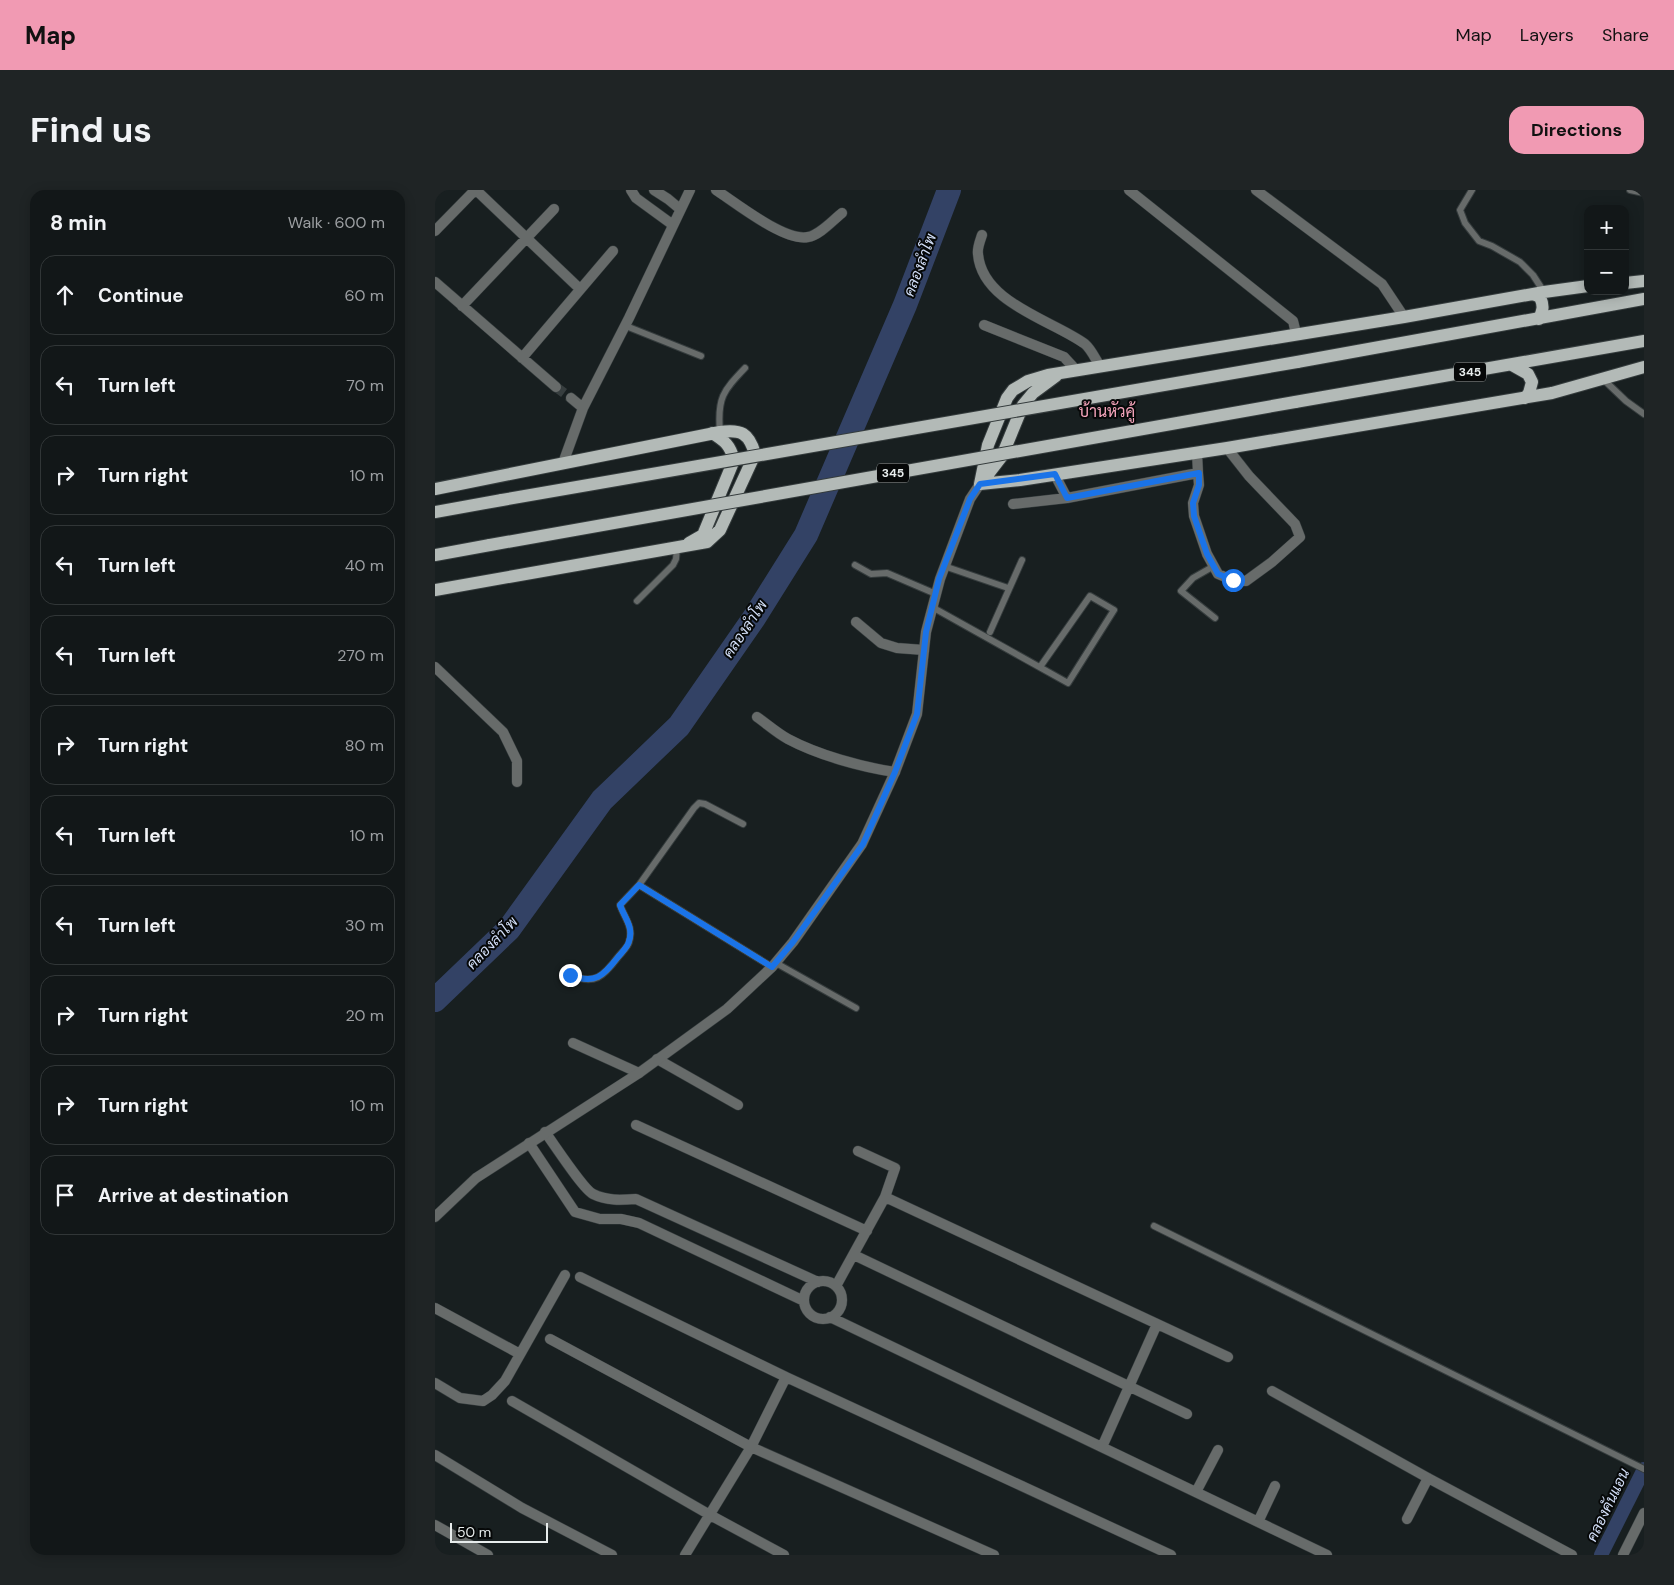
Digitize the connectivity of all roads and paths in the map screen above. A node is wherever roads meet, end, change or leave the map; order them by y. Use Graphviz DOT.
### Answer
graph roads {
  1 [pos="476,190"];
  2 [pos="631,190"];
  3 [pos="654,190"];
  4 [pos="690,190"];
  5 [pos="716,190"];
  6 [pos="1129,190"];
  7 [pos="1256,190"];
  8 [pos="1472,190"];
  9 [pos="1630,190"];
  10 [pos="1644,193"];
  11 [pos="554,209"];
  12 [pos="680,209"];
  13 [pos="842,213"];
  14 [pos="673,225"];
  15 [pos="435,231"];
  16 [pos="982,235"];
  17 [pos="527,238"];
  18 [pos="613,251"];
  19 [pos="1644,281"];
  20 [pos="435,282"];
  21 [pos="1629,283"];
  22 [pos="1584,287"];
  23 [pos="580,289"];
  24 [pos="1539,293"];
  25 [pos="1644,299"];
  26 [pos="463,306"];
  27 [pos="1404,317"];
  28 [pos="1539,318"];
  29 [pos="984,325"];
  30 [pos="626,326"];
  31 [pos="1296,333"];
  32 [pos="1644,341"];
  33 [pos="701,356"];
  34 [pos="522,358"];
  35 [pos="1512,365"];
  36 [pos="1100,366"];
  37 [pos="1644,367"];
  38 [pos="745,368"];
  39 [pos="1076,370"];
  40 [pos="1603,379"];
  41 [pos="556,387"];
  42 [pos="571,398"];
  43 [pos="1525,398"];
  44 [pos="583,408"];
  45 [pos="1644,414"];
  46 [pos="716,432"];
  47 [pos="1227,448"];
  48 [pos="1197,453"];
  49 [pos="563,463"];
  50 [pos="1199,473"];
  51 [pos="1055,474"];
  52 [pos="980,484"];
  53 [pos="437,486"];
  54 [pos="1067,498"];
  55 [pos="1013,504"];
  56 [pos="435,512"];
  57 [pos="680,547"];
  58 [pos="435,555"];
  59 [pos="1022,560"];
  60 [pos="855,565"];
  61 [pos="944,566"];
  62 [pos="1214,566"];
  63 [pos="1008,588"];
  64 [pos="435,590"];
  65 [pos="936,594"];
  66 [pos="637,601"];
  67 [pos="932,608"];
  68 [pos="1215,618"];
  69 [pos="856,622"];
  70 [pos="989,632"];
  71 [pos="924,650"];
  72 [pos="435,667"];
  73 [pos="1040,667"];
  74 [pos="757,717"];
  75 [pos="895,772"];
  76 [pos="517,782"];
  77 [pos="743,824"];
  78 [pos="639,885"];
  79 [pos="774,965"];
  80 [pos="570,975"];
  81 [pos="856,1008"];
  82 [pos="573,1043"];
  83 [pos="657,1059"];
  84 [pos="639,1073"];
  85 [pos="738,1105"];
  86 [pos="636,1126"];
  87 [pos="545,1132"];
  88 [pos="529,1143"];
  89 [pos="859,1151"];
  90 [pos="885,1197"];
  91 [pos="435,1217"];
  92 [pos="1153,1226"];
  93 [pos="867,1231"];
  94 [pos="854,1255"];
  95 [pos="565,1276"];
  96 [pos="580,1277"];
  97 [pos="818,1282"];
  98 [pos="837,1286"];
  99 [pos="804,1300"];
  100 [pos="435,1308"];
  101 [pos="830,1317"];
  102 [pos="1157,1324"];
  103 [pos="550,1339"];
  104 [pos="520,1354"];
  105 [pos="1228,1357"];
  106 [pos="786,1377"];
  107 [pos="435,1383"];
  108 [pos="1129,1386"];
  109 [pos="1272,1391"];
  110 [pos="512,1401"];
  111 [pos="1187,1414"];
  112 [pos="751,1447"];
  113 [pos="1102,1447"];
  114 [pos="1218,1450"];
  115 [pos="435,1456"];
  116 [pos="1644,1469"];
  117 [pos="1428,1478"];
  118 [pos="1275,1486"];
  119 [pos="1196,1492"];
  120 [pos="1644,1513"];
  121 [pos="710,1515"];
  122 [pos="1407,1519"];
  123 [pos="1258,1522"];
  124 [pos="435,1525"];
  125 [pos="488,1555"];
  126 [pos="613,1555"];
  127 [pos="685,1555"];
  128 [pos="784,1555"];
  129 [pos="993,1555"];
  130 [pos="1171,1555"];
  131 [pos="1327,1555"];
  132 [pos="1572,1555"];
  133 [pos="1623,1555"];
  1 -- 15 [label="street"];
  1 -- 17 [label="street"];
  2 -- 14 [label="street"];
  3 -- 12 [label="street"];
  4 -- 12 [label="street"];
  5 -- 13 [label="street"];
  6 -- 31 [label="street"];
  7 -- 27 [label="street"];
  8 -- 24 [label="lane"];
  9 -- 10 [label="lane"];
  11 -- 17 [label="street"];
  12 -- 14 [label="street"];
  14 -- 30 [label="street"];
  16 -- 36 [label="street"];
  17 -- 23 [label="street"];
  17 -- 26 [label="street"];
  18 -- 23 [label="street"];
  19 -- 21 [label="main road"];
  20 -- 26 [label="street"];
  22 -- 24 [label="main road"];
  23 -- 34 [label="street"];
  24 -- 27 [label="main road"];
  24 -- 28 [label="main road"];
  25 -- 28 [label="main road"];
  26 -- 34 [label="street"];
  27 -- 31 [label="main road"];
  28 -- 56 [label="main road, bridge"];
  29 -- 39 [label="street"];
  30 -- 33 [label="lane"];
  30 -- 44 [label="street"];
  31 -- 36 [label="main road"];
  32 -- 35 [label="main road, 345"];
  34 -- 41 [label="street"];
  35 -- 43 [label="main road"];
  35 -- 58 [label="main road, 345, bridge"];
  36 -- 39 [label="main road"];
  37 -- 40 [label="main road"];
  38 -- 46 [label="lane"];
  39 -- 52 [label="main road"];
  40 -- 43 [label="main road"];
  40 -- 45 [label="lane"];
  42 -- 44 [label="street"];
  43 -- 47 [label="main road"];
  44 -- 49 [label="street"];
  46 -- 49 [label="main road"];
  46 -- 57 [label="main road"];
  46 -- 57 [label="main road"];
  47 -- 48 [label="main road"];
  47 -- 62 [label="street"];
  48 -- 50 [label="street"];
  48 -- 51 [label="main road"];
  49 -- 53 [label="main road"];
  50 -- 54 [label="street"];
  50 -- 62 [label="street"];
  51 -- 52 [label="main road"];
  51 -- 54 [label="street"];
  52 -- 61 [label="street"];
  54 -- 55 [label="street"];
  57 -- 64 [label="main road"];
  57 -- 66 [label="lane"];
  59 -- 63 [label="lane"];
  60 -- 65 [label="lane"];
  61 -- 63 [label="lane"];
  61 -- 65 [label="street"];
  62 -- 68 [label="lane"];
  63 -- 70 [label="lane"];
  65 -- 67 [label="street"];
  67 -- 71 [label="street"];
  67 -- 73 [label="lane"];
  69 -- 71 [label="street"];
  71 -- 75 [label="street"];
  72 -- 76 [label="street"];
  73 -- 73 [label="lane"];
  74 -- 75 [label="street"];
  75 -- 79 [label="street"];
  77 -- 78 [label="lane"];
  78 -- 79 [label="lane"];
  78 -- 80 [label="lane"];
  79 -- 81 [label="lane"];
  79 -- 83 [label="street"];
  82 -- 84 [label="street"];
  83 -- 84 [label="street"];
  83 -- 85 [label="street"];
  84 -- 87 [label="street"];
  86 -- 93 [label="street"];
  87 -- 88 [label="street"];
  87 -- 97 [label="street"];
  88 -- 91 [label="street"];
  88 -- 99 [label="street"];
  89 -- 90 [label="street"];
  90 -- 93 [label="street"];
  90 -- 102 [label="street"];
  92 -- 116 [label="lane"];
  93 -- 94 [label="street"];
  94 -- 98 [label="street"];
  94 -- 108 [label="street"];
  95 -- 104 [label="street"];
  96 -- 106 [label="street"];
  97 -- 98 [label="street"];
  97 -- 99 [label="street"];
  98 -- 101 [label="street"];
  99 -- 101 [label="street"];
  100 -- 104 [label="street"];
  101 -- 113 [label="street"];
  102 -- 105 [label="street"];
  102 -- 108 [label="street"];
  103 -- 112 [label="street"];
  104 -- 107 [label="street"];
  106 -- 112 [label="street"];
  106 -- 130 [label="street"];
  108 -- 111 [label="street"];
  108 -- 113 [label="street"];
  109 -- 117 [label="street"];
  110 -- 121 [label="street"];
  112 -- 121 [label="street"];
  112 -- 129 [label="street"];
  113 -- 119 [label="street"];
  114 -- 119 [label="street"];
  115 -- 126 [label="street"];
  117 -- 122 [label="street"];
  117 -- 132 [label="street"];
  118 -- 123 [label="street"];
  119 -- 123 [label="street"];
  120 -- 133 [label="street"];
  121 -- 127 [label="street"];
  121 -- 128 [label="street"];
  123 -- 131 [label="street"];
  124 -- 125 [label="street"];
}
